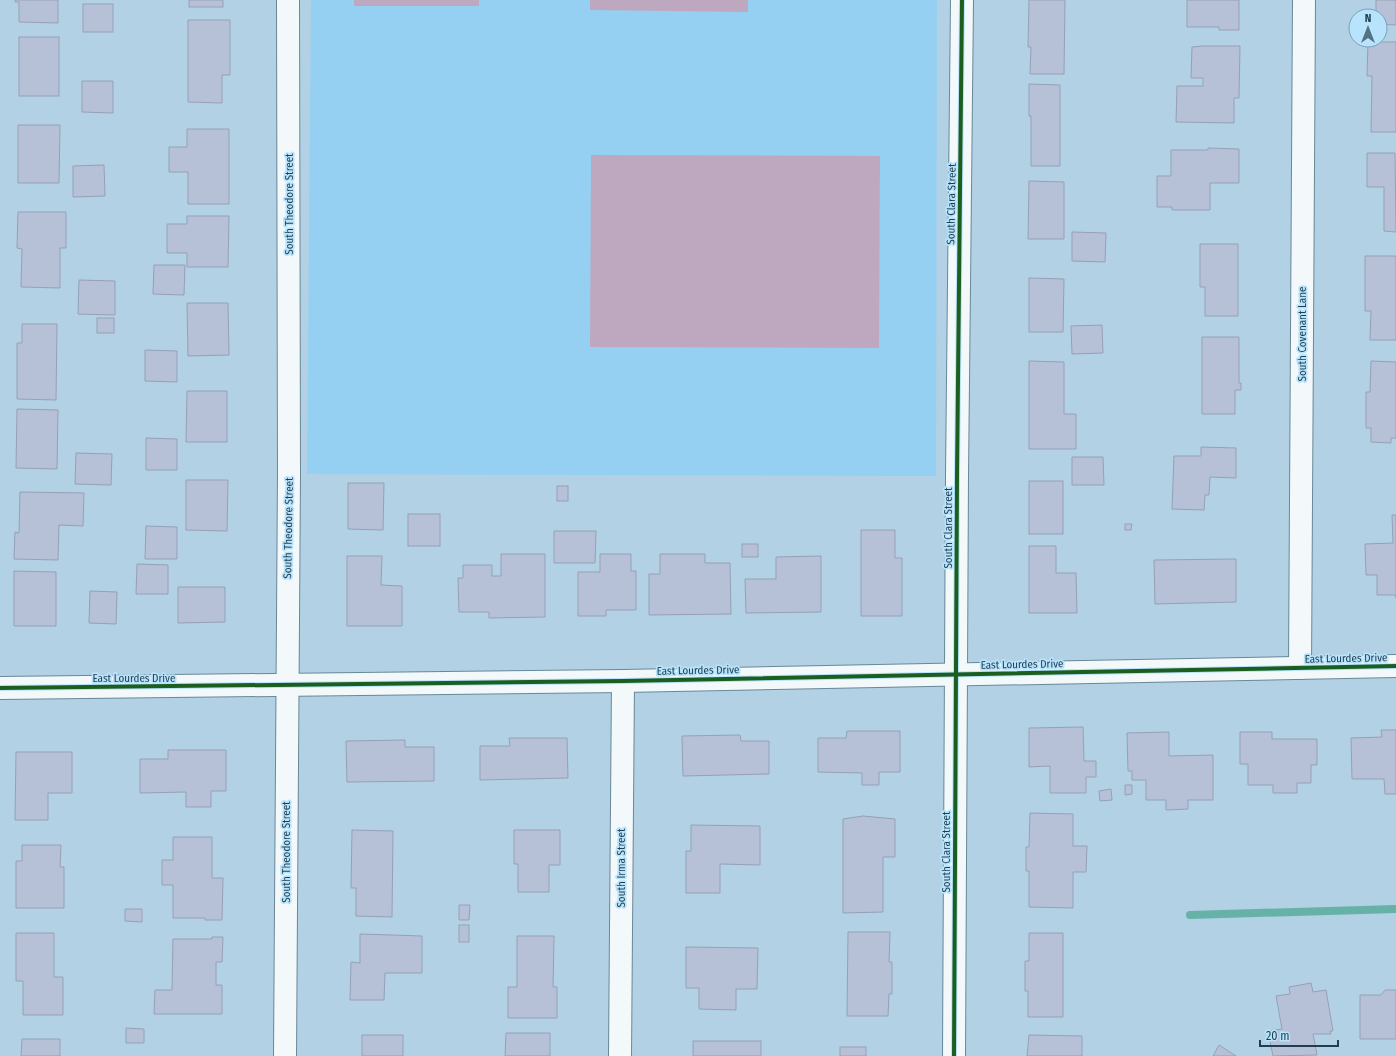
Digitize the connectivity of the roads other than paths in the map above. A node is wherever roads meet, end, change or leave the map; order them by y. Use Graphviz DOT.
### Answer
graph roads {
  1 [pos="288,0"];
  2 [pos="962,0"];
  3 [pos="1304,0"];
  4 [pos="1396,666"];
  5 [pos="1300,668"];
  6 [pos="956,674"];
  7 [pos="623,681"];
  8 [pos="287,686"];
  9 [pos="0,688"];
  10 [pos="285,1056"];
  11 [pos="620,1056"];
  12 [pos="954,1056"];
  1 -- 8 [label="street, South Theodore Street"];
  2 -- 6 [label="street, South Clara Street"];
  3 -- 5 [label="street, South Covenant Lane"];
  4 -- 5 [label="street, East Lourdes Drive"];
  5 -- 6 [label="street, East Lourdes Drive"];
  6 -- 7 [label="street, East Lourdes Drive"];
  6 -- 12 [label="street, South Clara Street"];
  7 -- 8 [label="street, East Lourdes Drive"];
  7 -- 11 [label="street, South Irma Street"];
  8 -- 9 [label="street, East Lourdes Drive"];
  8 -- 10 [label="street, South Theodore Street"];
}
